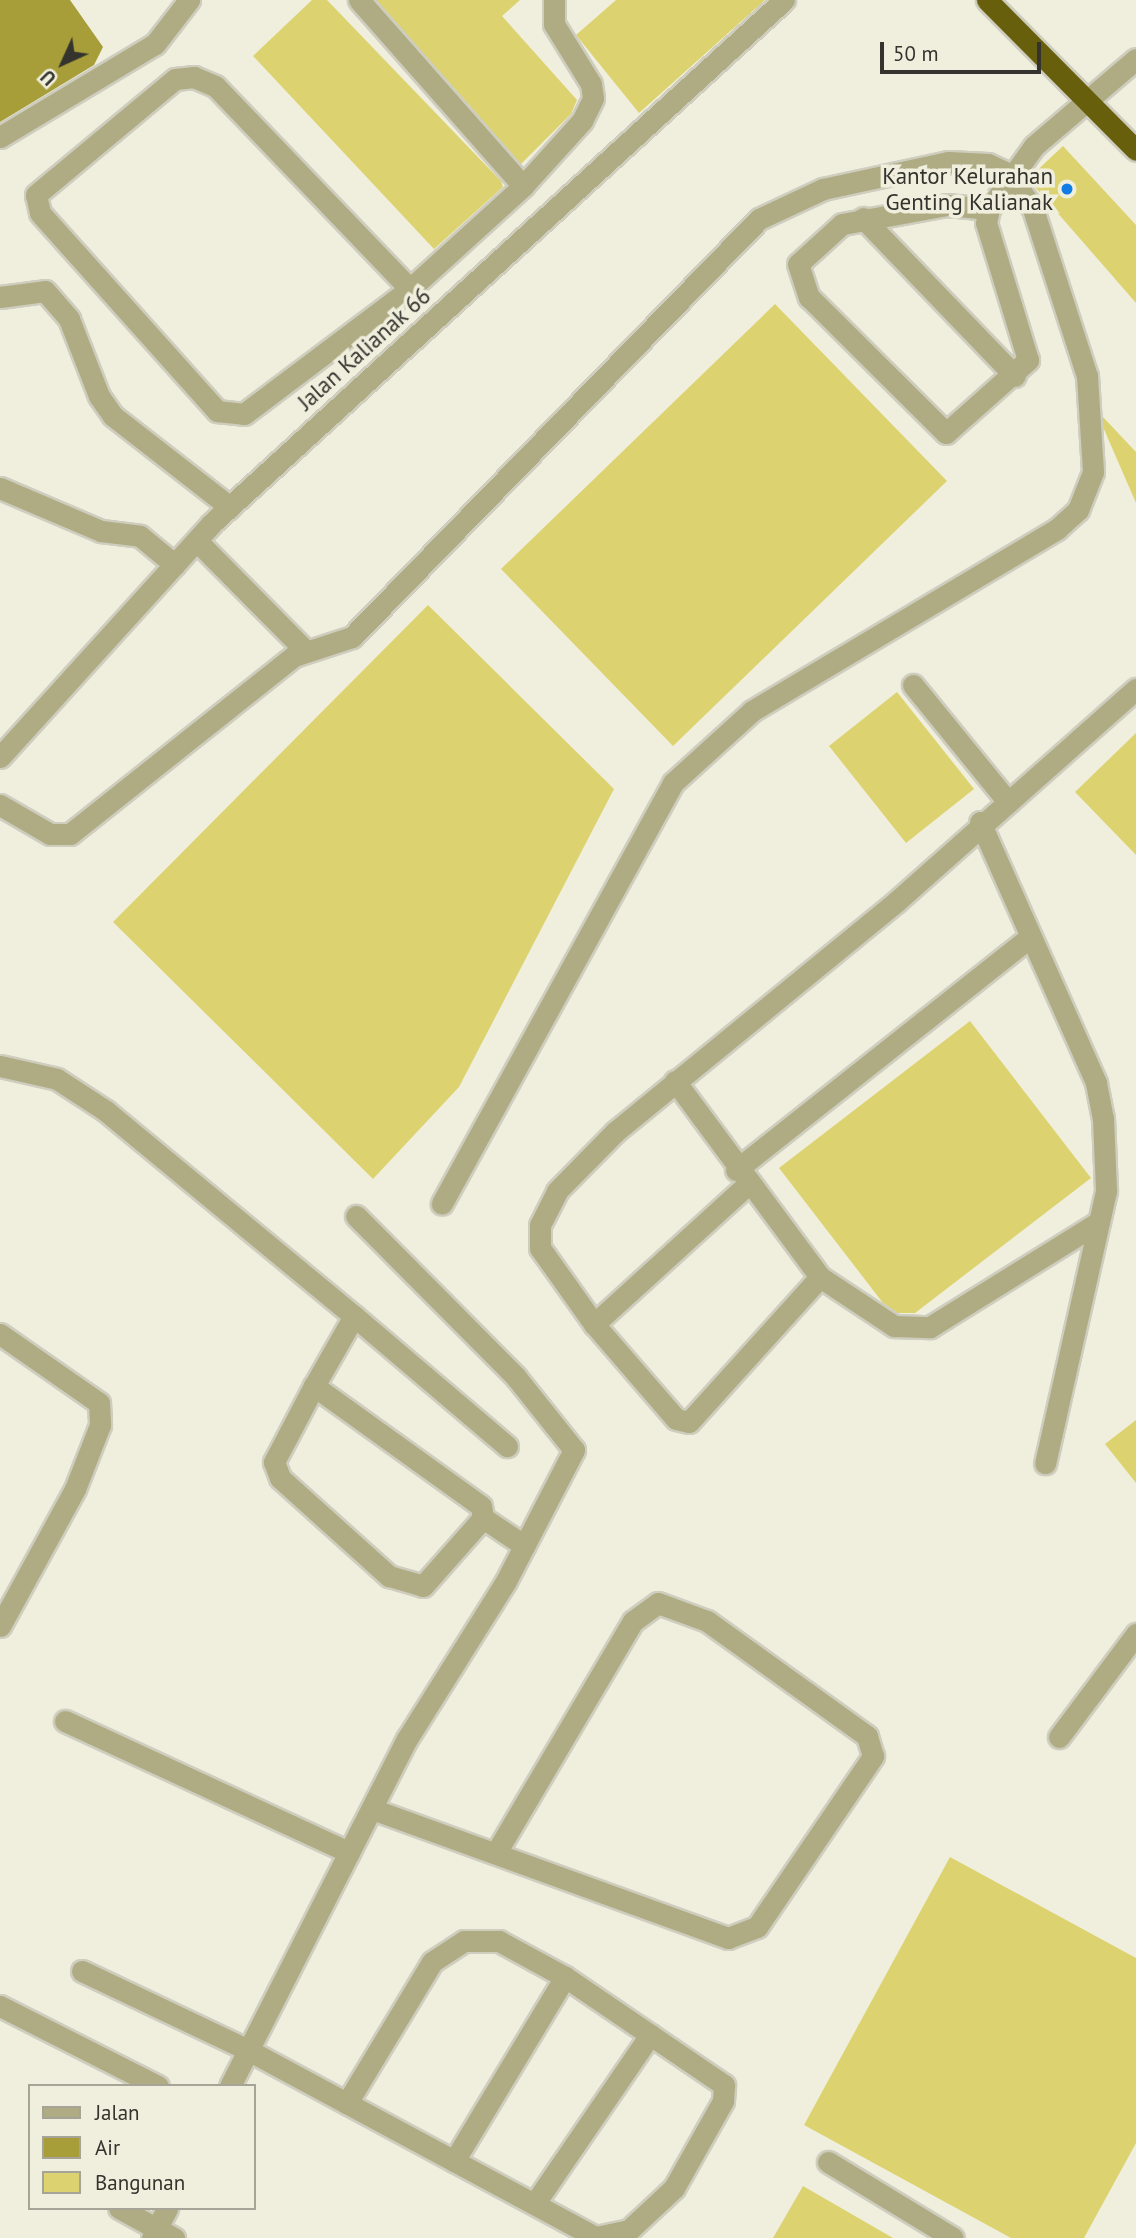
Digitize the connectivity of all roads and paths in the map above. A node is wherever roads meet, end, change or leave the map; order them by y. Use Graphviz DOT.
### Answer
graph roads {
  1 [pos="189,0"];
  2 [pos="359,0"];
  3 [pos="554,0"];
  4 [pos="784,0"];
  5 [pos="987,0"];
  6 [pos="1136,59"];
  7 [pos="1087,100"];
  8 [pos="0,137"];
  9 [pos="1136,150"];
  10 [pos="1009,174"];
  11 [pos="523,186"];
  12 [pos="989,209"];
  13 [pos="863,218"];
  14 [pos="410,289"];
  15 [pos="0,297"];
  16 [pos="1015,376"];
  17 [pos="0,488"];
  18 [pos="230,507"];
  19 [pos="197,541"];
  20 [pos="175,565"];
  21 [pos="304,649"];
  22 [pos="913,685"];
  23 [pos="1136,689"];
  24 [pos="0,757"];
  25 [pos="1008,802"];
  26 [pos="0,806"];
  27 [pos="980,822"];
  28 [pos="1027,939"];
  29 [pos="0,1066"];
  30 [pos="676,1081"];
  31 [pos="742,1177"];
  32 [pos="442,1204"];
  33 [pos="356,1216"];
  34 [pos="1099,1222"];
  35 [pos="820,1277"];
  36 [pos="354,1316"];
  37 [pos="594,1324"];
  38 [pos="0,1334"];
  39 [pos="314,1386"];
  40 [pos="507,1446"];
  41 [pos="1045,1463"];
  42 [pos="483,1518"];
  43 [pos="525,1546"];
  44 [pos="0,1626"];
  45 [pos="1136,1634"];
  46 [pos="65,1721"];
  47 [pos="1059,1737"];
  48 [pos="373,1810"];
  49 [pos="497,1851"];
  50 [pos="349,1852"];
  51 [pos="82,1971"];
  52 [pos="565,1977"];
  53 [pos="0,2006"];
  54 [pos="650,2035"];
  55 [pos="248,2050"];
  56 [pos="154,2084"];
  57 [pos="231,2084"];
  58 [pos="347,2104"];
  59 [pos="454,2161"];
  60 [pos="828,2162"];
  61 [pos="536,2203"];
  62 [pos="122,2210"];
  63 [pos="167,2210"];
  64 [pos="161,2235"];
  65 [pos="953,2238"];
  1 -- 8 [label="lane"];
  2 -- 11 [label="lane"];
  3 -- 11 [label="lane"];
  4 -- 18 [label="lane, Jalan Kalianak 66"];
  5 -- 7 [label="highway"];
  6 -- 7 [label="lane"];
  7 -- 9 [label="highway"];
  7 -- 10 [label="lane"];
  10 -- 12 [label="lane"];
  10 -- 21 [label="lane"];
  10 -- 32 [label="lane"];
  11 -- 14 [label="lane"];
  12 -- 13 [label="lane"];
  12 -- 16 [label="lane"];
  13 -- 16 [label="lane"];
  13 -- 16 [label="lane"];
  14 -- 14 [label="lane"];
  15 -- 18 [label="lane"];
  17 -- 20 [label="lane"];
  18 -- 19 [label="lane, Jalan Kalianak 66"];
  19 -- 20 [label="lane, Jalan Kalianak 66"];
  19 -- 21 [label="lane"];
  20 -- 24 [label="lane, Jalan Kalianak 66"];
  21 -- 26 [label="lane"];
  22 -- 25 [label="lane"];
  23 -- 25 [label="lane"];
  25 -- 27 [label="lane"];
  27 -- 28 [label="lane"];
  27 -- 30 [label="lane"];
  28 -- 31 [label="lane"];
  28 -- 34 [label="lane"];
  29 -- 36 [label="lane"];
  30 -- 31 [label="lane"];
  30 -- 37 [label="lane"];
  31 -- 35 [label="lane"];
  31 -- 37 [label="lane"];
  33 -- 43 [label="lane"];
  34 -- 35 [label="lane"];
  34 -- 41 [label="lane"];
  35 -- 37 [label="lane"];
  36 -- 39 [label="lane"];
  36 -- 40 [label="lane"];
  38 -- 44 [label="lane"];
  39 -- 42 [label="lane"];
  39 -- 42 [label="lane"];
  42 -- 43 [label="lane"];
  43 -- 48 [label="lane"];
  45 -- 47 [label="lane"];
  46 -- 50 [label="lane"];
  48 -- 49 [label="lane"];
  48 -- 50 [label="lane"];
  49 -- 49 [label="lane"];
  50 -- 55 [label="lane"];
  51 -- 55 [label="lane"];
  52 -- 54 [label="lane"];
  52 -- 58 [label="lane"];
  52 -- 59 [label="lane"];
  53 -- 56 [label="lane"];
  54 -- 61 [label="lane"];
  54 -- 61 [label="lane"];
  55 -- 57 [label="lane"];
  55 -- 58 [label="lane"];
  58 -- 59 [label="lane"];
  59 -- 61 [label="lane"];
  60 -- 65 [label="lane"];
  62 -- 64 [label="lane"];
  63 -- 64 [label="lane"];
}
